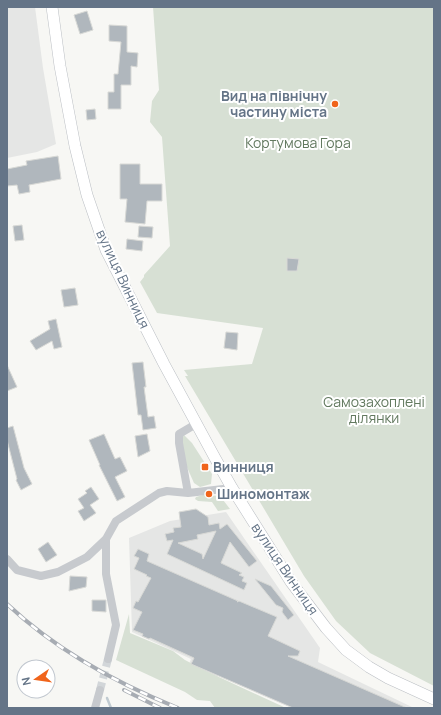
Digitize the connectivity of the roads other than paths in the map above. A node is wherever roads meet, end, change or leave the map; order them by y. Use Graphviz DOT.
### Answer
graph roads {
  1 [pos="52,7"];
  2 [pos="196,424"];
  3 [pos="232,488"];
  4 [pos="188,493"];
  5 [pos="106,539"];
  6 [pos="7,559"];
  7 [pos="108,659"];
  8 [pos="100,690"];
  9 [pos="434,699"];
  10 [pos="95,708"];
  1 -- 2 [label="main road, вулиця Винниця"];
  2 -- 3 [label="main road, вулиця Винниця"];
  2 -- 4 [label="street"];
  3 -- 4 [label="street"];
  3 -- 9 [label="main road, вулиця Винниця"];
  4 -- 5 [label="street"];
  5 -- 6 [label="street"];
  5 -- 7 [label="street"];
  8 -- 10 [label="street"];
}
